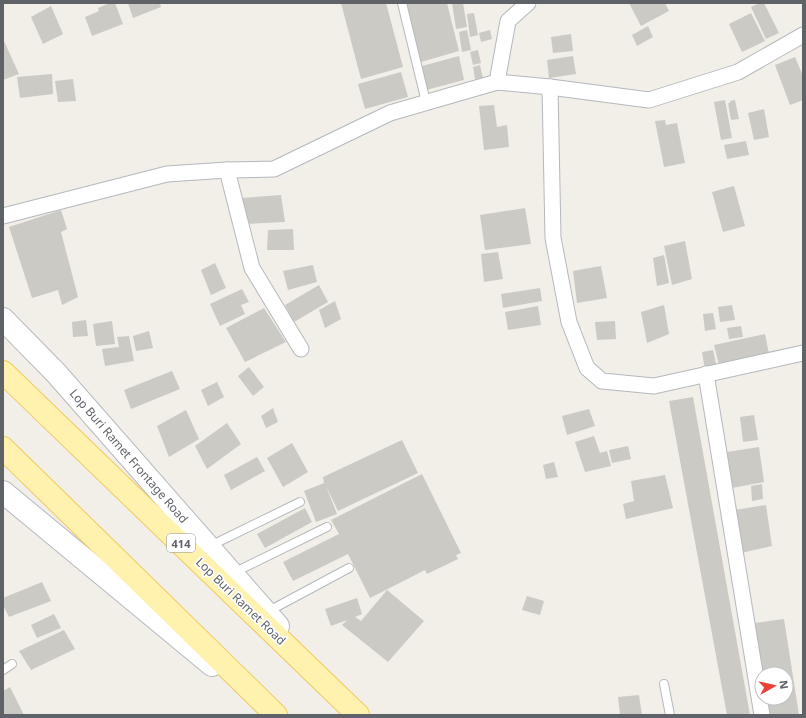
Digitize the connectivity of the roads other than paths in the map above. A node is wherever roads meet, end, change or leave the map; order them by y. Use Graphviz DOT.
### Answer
graph roads {
  1 [pos="402,3"];
  2 [pos="528,3"];
  3 [pos="803,35"];
  4 [pos="497,82"];
  5 [pos="550,87"];
  6 [pos="426,102"];
  7 [pos="227,170"];
  8 [pos="3,216"];
  9 [pos="3,319"];
  10 [pos="301,349"];
  11 [pos="803,354"];
  12 [pos="3,372"];
  13 [pos="706,374"];
  14 [pos="3,448"];
  15 [pos="3,492"];
  16 [pos="300,502"];
  17 [pos="328,527"];
  18 [pos="209,547"];
  19 [pos="350,568"];
  20 [pos="232,573"];
  21 [pos="266,612"];
  22 [pos="12,664"];
  23 [pos="3,670"];
  24 [pos="664,684"];
  25 [pos="352,710"];
  26 [pos="275,715"];
  27 [pos="670,715"];
  28 [pos="762,715"];
  1 -- 6 [label="lane"];
  2 -- 4 [label="street"];
  3 -- 5 [label="street"];
  4 -- 5 [label="street"];
  4 -- 6 [label="street"];
  5 -- 13 [label="street"];
  6 -- 7 [label="street"];
  7 -- 8 [label="street"];
  7 -- 10 [label="street"];
  9 -- 18 [label="main road, Lop Buri Ramet Frontage Road / 414"];
  11 -- 13 [label="street"];
  12 -- 25 [label="main road, Lop Buri Ramet Road / 414"];
  13 -- 28 [label="street"];
  14 -- 26 [label="main road"];
  15 -- 26 [label="main road"];
  16 -- 18 [label="lane"];
  17 -- 20 [label="lane"];
  18 -- 20 [label="main road, Lop Buri Ramet Frontage Road / 414"];
  19 -- 21 [label="lane"];
  20 -- 21 [label="main road, Lop Buri Ramet Frontage Road / 414"];
  21 -- 25 [label="main road, Lop Buri Ramet Frontage Road / 414"];
  22 -- 23 [label="lane"];
  24 -- 27 [label="lane"];
}
